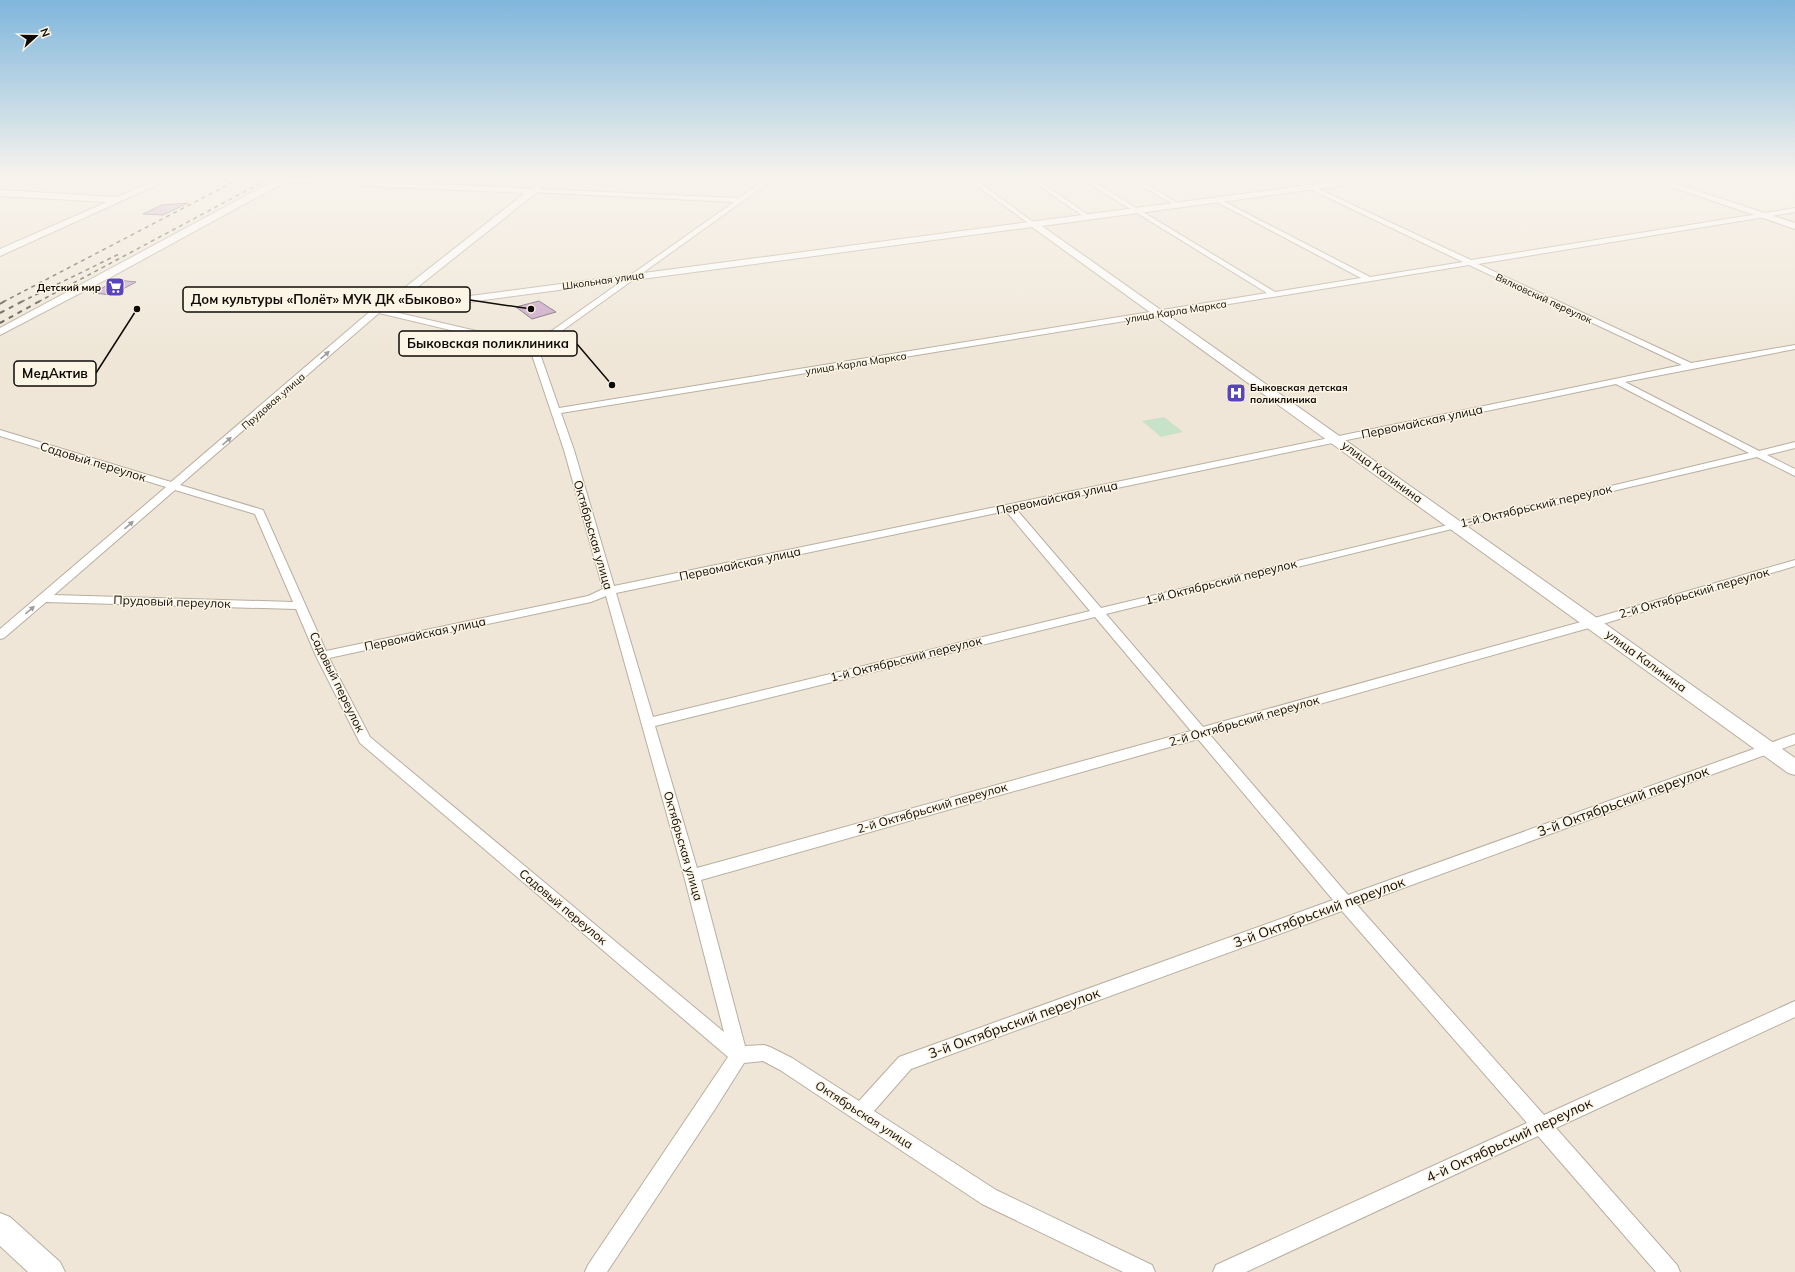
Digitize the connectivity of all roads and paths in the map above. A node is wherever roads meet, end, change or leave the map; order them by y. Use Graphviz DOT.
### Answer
graph roads {
  1 [pos="35,237"];
  2 [pos="175,237"];
  3 [pos="474,237"];
  4 [pos="686,237"];
  5 [pos="929,237"];
  6 [pos="1052,237"];
  7 [pos="1180,237"];
  8 [pos="1289,237"];
  9 [pos="1415,237"];
  10 [pos="1629,237"];
  11 [pos="0,253"];
  12 [pos="1471,264"];
  13 [pos="630,276"];
  14 [pos="1370,280"];
  15 [pos="1275,295"];
  16 [pos="396,304"];
  17 [pos="377,310"];
  18 [pos="1159,313"];
  19 [pos="0,332"];
  20 [pos="534,347"];
  21 [pos="1795,347"];
  22 [pos="1690,366"];
  23 [pos="1617,381"];
  24 [pos="557,411"];
  25 [pos="0,434"];
  26 [pos="1337,440"];
  27 [pos="1795,445"];
  28 [pos="1757,454"];
  29 [pos="1795,473"];
  30 [pos="174,487"];
  31 [pos="1009,508"];
  32 [pos="1456,525"];
  33 [pos="1795,563"];
  34 [pos="608,591"];
  35 [pos="44,598"];
  36 [pos="300,606"];
  37 [pos="1100,612"];
  38 [pos="1592,623"];
  39 [pos="6,625"];
  40 [pos="0,635"];
  41 [pos="322,656"];
  42 [pos="648,723"];
  43 [pos="1200,733"];
  44 [pos="1795,739"];
  45 [pos="1768,748"];
  46 [pos="1795,768"];
  47 [pos="692,876"];
  48 [pos="1345,902"];
  49 [pos="1795,1009"];
  50 [pos="739,1055"];
  51 [pos="861,1113"];
  52 [pos="1541,1125"];
  53 [pos="0,1227"];
  54 [pos="50,1272"];
  55 [pos="595,1272"];
  56 [pos="1145,1272"];
  57 [pos="1223,1272"];
  58 [pos="1670,1272"];
  1 -- 11 [label="main road"];
  2 -- 19 [label="main road"];
  3 -- 16 [label="main road"];
  4 -- 13 [label="street"];
  5 -- 13 [label="main road, Школьная улица"];
  6 -- 18 [label="main road, улица Калинина"];
  7 -- 15 [label="street"];
  8 -- 14 [label="street"];
  9 -- 12 [label="street, Вялковский переулок"];
  10 -- 12 [label="street, улица Карла Маркса"];
  12 -- 14 [label="street, улица Карла Маркса"];
  12 -- 22 [label="street, Вялковский переулок"];
  13 -- 16 [label="main road, Школьная улица"];
  13 -- 20 [label="street"];
  14 -- 15 [label="street, улица Карла Маркса"];
  15 -- 18 [label="street, улица Карла Маркса"];
  16 -- 17 [label="street, Прудовая улица"];
  17 -- 20 [label="street"];
  30 -- 17 [label="street, Прудовая улица, one-way"];
  18 -- 24 [label="street, улица Карла Маркса"];
  18 -- 26 [label="main road, улица Калинина"];
  20 -- 24 [label="street, Октябрьская улица"];
  21 -- 22 [label="street, Первомайская улица"];
  22 -- 23 [label="street, Первомайская улица"];
  23 -- 26 [label="street, Первомайская улица"];
  23 -- 28 [label="street"];
  24 -- 34 [label="street, Октябрьская улица"];
  25 -- 30 [label="street, Садовый переулок"];
  26 -- 31 [label="street, Первомайская улица"];
  26 -- 32 [label="main road, улица Калинина"];
  27 -- 28 [label="street, 1-й Октябрьский переулок"];
  28 -- 29 [label="street"];
  28 -- 32 [label="street, 1-й Октябрьский переулок"];
  35 -- 30 [label="street, Прудовая улица, one-way"];
  30 -- 36 [label="street, Садовый переулок"];
  31 -- 34 [label="street, Первомайская улица"];
  31 -- 37 [label="street"];
  32 -- 37 [label="street, 1-й Октябрьский переулок"];
  32 -- 38 [label="main road, улица Калинина"];
  33 -- 38 [label="street, 2-й Октябрьский переулок"];
  34 -- 41 [label="street, Первомайская улица"];
  34 -- 42 [label="street, Октябрьская улица"];
  35 -- 36 [label="street, Прудовый переулок"];
  39 -- 35 [label="street, Прудовая улица, one-way"];
  36 -- 41 [label="street, Садовый переулок"];
  37 -- 42 [label="street, 1-й Октябрьский переулок"];
  37 -- 43 [label="street"];
  38 -- 43 [label="street, 2-й Октябрьский переулок"];
  38 -- 45 [label="main road, улица Калинина"];
  39 -- 40 [label="street, Прудовая улица"];
  41 -- 50 [label="street, Садовый переулок"];
  42 -- 47 [label="street, Октябрьская улица"];
  43 -- 47 [label="street, 2-й Октябрьский переулок"];
  43 -- 48 [label="street"];
  44 -- 45 [label="street, 3-й Октябрьский переулок"];
  45 -- 46 [label="main road, улица Калинина"];
  45 -- 48 [label="street, 3-й Октябрьский переулок"];
  47 -- 50 [label="street, Октябрьская улица"];
  48 -- 51 [label="street, 3-й Октябрьский переулок"];
  48 -- 52 [label="street"];
  49 -- 52 [label="street, 4-й Октябрьский переулок"];
  50 -- 51 [label="street, Октябрьская улица"];
  50 -- 55 [label="street"];
  51 -- 56 [label="street, Октябрьская улица"];
  52 -- 57 [label="street, 4-й Октябрьский переулок"];
  52 -- 58 [label="street"];
  53 -- 54 [label="main road"];
}
